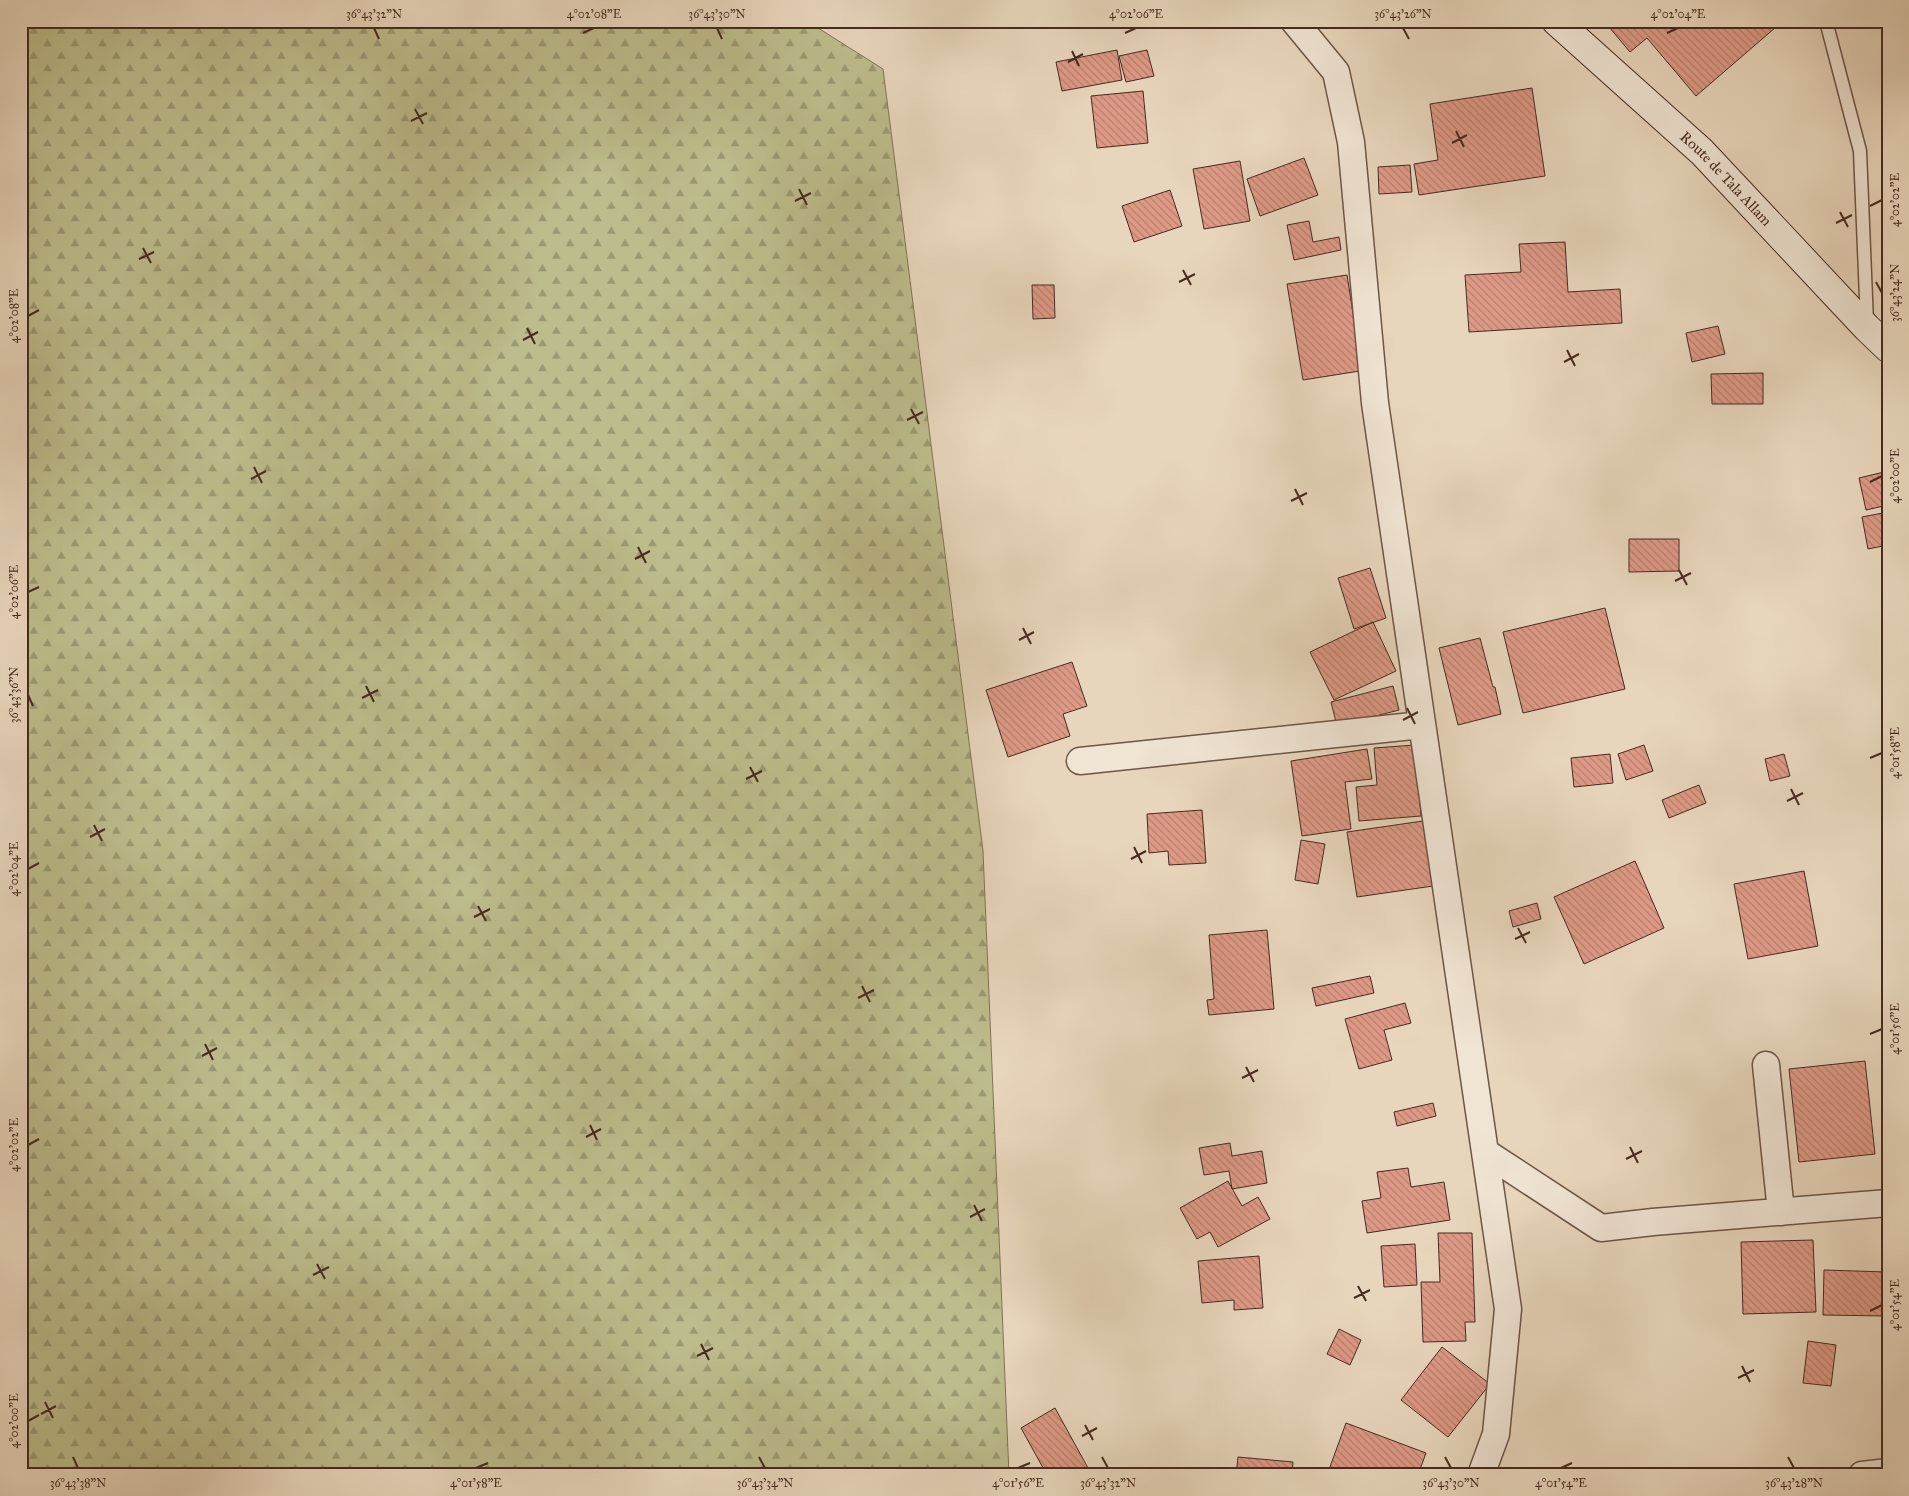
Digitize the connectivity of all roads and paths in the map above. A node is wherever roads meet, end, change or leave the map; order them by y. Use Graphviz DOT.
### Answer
graph roads {
  1 [pos="1294,21"];
  2 [pos="1556,21"];
  3 [pos="1826,21"];
  4 [pos="1867,328"];
  5 [pos="1888,348"];
  6 [pos="1422,725"];
  7 [pos="1080,761"];
  8 [pos="1766,1065"];
  9 [pos="1485,1152"];
  10 [pos="1888,1203"];
  11 [pos="1781,1212"];
  12 [pos="1888,1472"];
  13 [pos="1482,1475"];
  14 [pos="1862,1475"];
  1 -- 6 [label="street"];
  2 -- 4 [label="main road, Route de Tala Allam"];
  3 -- 4 [label="lane"];
  4 -- 5 [label="main road, Route de Tala Allam"];
  6 -- 7 [label="street"];
  6 -- 9 [label="street"];
  8 -- 11 [label="street"];
  9 -- 11 [label="street"];
  9 -- 13 [label="street"];
  10 -- 11 [label="street"];
  12 -- 14 [label="street"];
}
